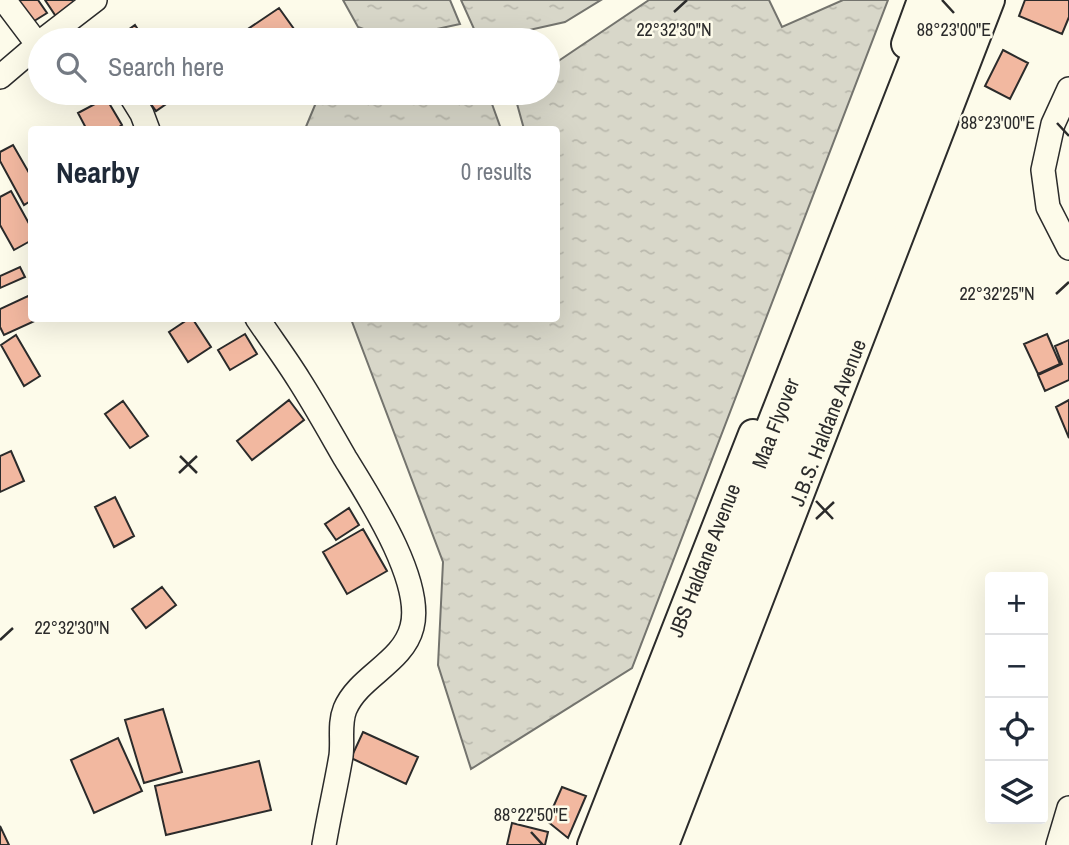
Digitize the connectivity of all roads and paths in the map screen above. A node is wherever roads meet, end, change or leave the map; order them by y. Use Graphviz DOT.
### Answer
graph roads {
  1 [pos="5,0"];
  2 [pos="94,0"];
  3 [pos="922,0"];
  4 [pos="940,0"];
  5 [pos="966,0"];
  6 [pos="990,0"];
  7 [pos="60,28"];
  8 [pos="28,29"];
  9 [pos="28,54"];
  10 [pos="0,77"];
  11 [pos="1069,89"];
  12 [pos="136,105"];
  13 [pos="146,126"];
  14 [pos="1069,248"];
  15 [pos="260,322"];
  16 [pos="1069,808"];
  17 [pos="324,845"];
  18 [pos="592,845"];
  19 [pos="610,845"];
  20 [pos="638,845"];
  21 [pos="664,845"];
  22 [pos="1058,845"];
  1 -- 8 [label="street"];
  2 -- 7 [label="street"];
  3 -- 18 [label="main road, JBS Haldane Avenue"];
  4 -- 19 [label="highway, Maa Flyover"];
  5 -- 20 [label="highway, Maa Flyover"];
  6 -- 21 [label="main road, J.B.S. Haldane Avenue"];
  9 -- 10 [label="street"];
  11 -- 14 [label="street"];
  12 -- 13 [label="street"];
  15 -- 17 [label="street"];
  16 -- 22 [label="street"];
}
